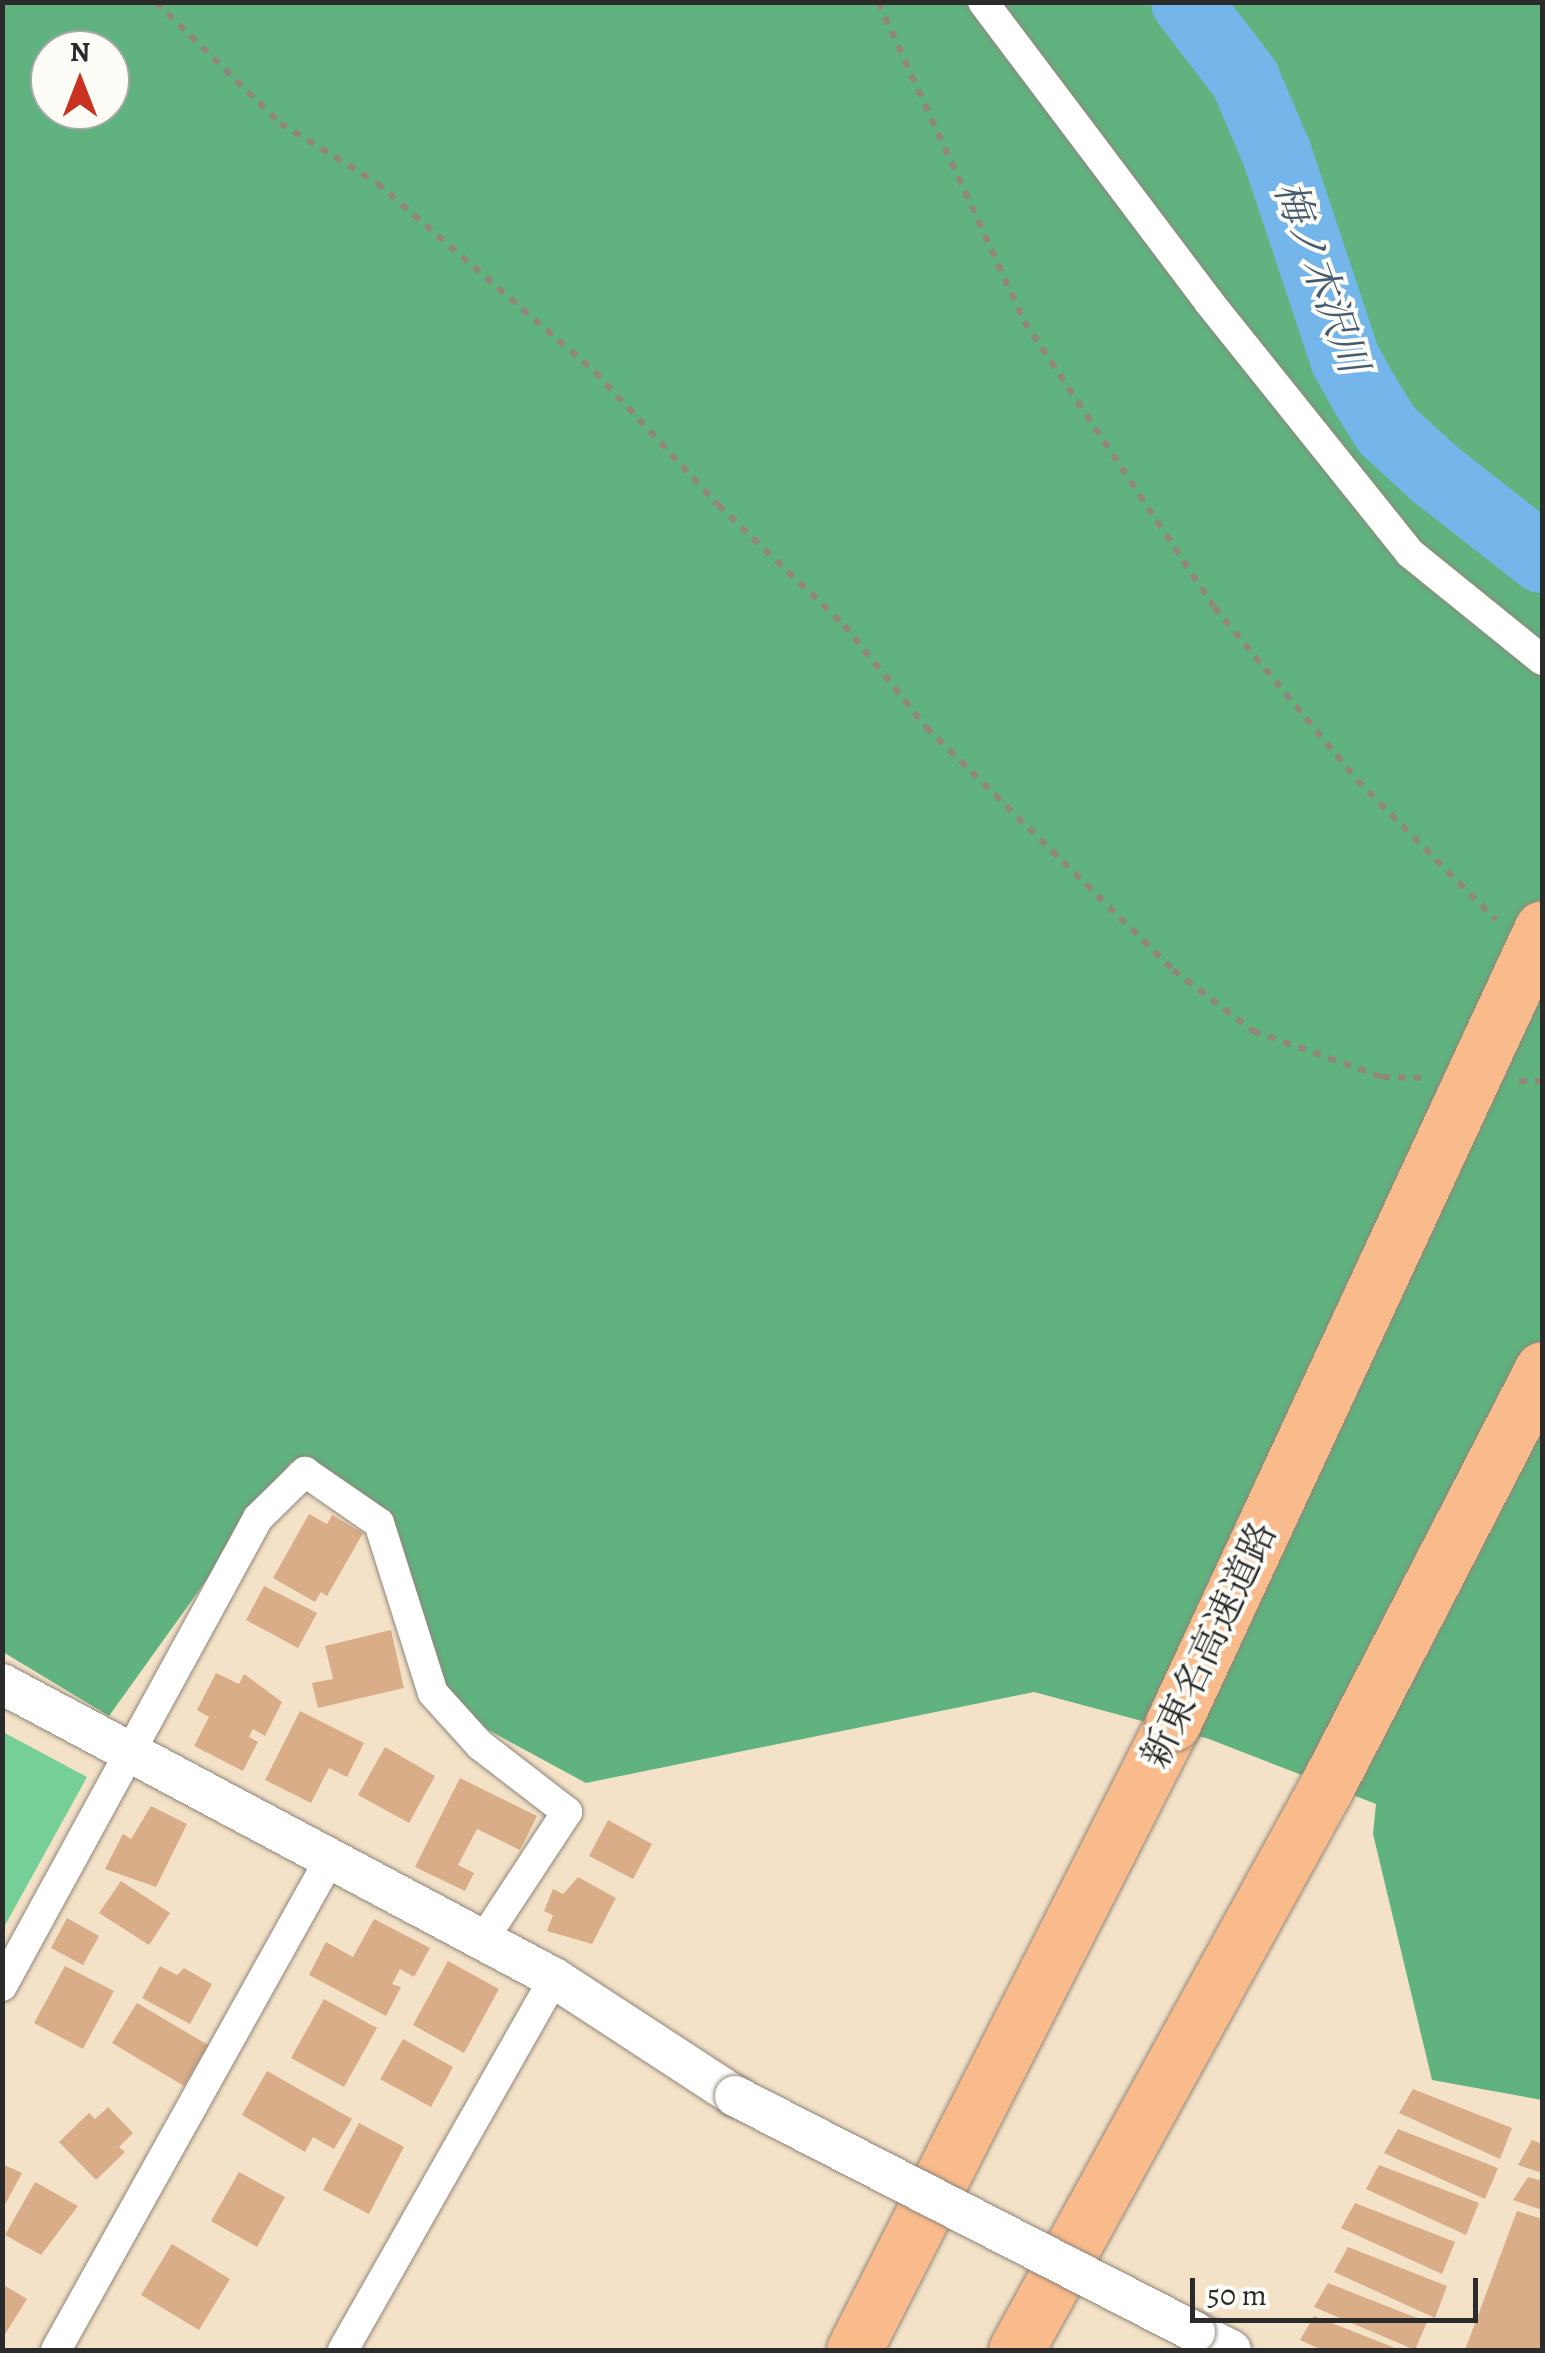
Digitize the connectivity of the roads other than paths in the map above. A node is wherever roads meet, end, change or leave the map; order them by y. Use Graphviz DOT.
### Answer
graph roads {
  1 [pos="984,2"];
  2 [pos="1542,660"];
  3 [pos="1523,928"];
  4 [pos="1542,1369"];
  5 [pos="2,1684"];
  6 [pos="133,1758"];
  7 [pos="330,1859"];
  8 [pos="483,1940"];
  9 [pos="554,1978"];
  10 [pos="2,1986"];
  11 [pos="56,2350"];
  12 [pos="343,2350"];
  13 [pos="854,2350"];
  14 [pos="1016,2350"];
  15 [pos="1231,2350"];
  1 -- 2 [label="street"];
  3 -- 13 [label="highway, 新東名高速道路, bridge"];
  4 -- 14 [label="highway"];
  5 -- 6 [label="street"];
  6 -- 7 [label="street"];
  6 -- 8 [label="street"];
  6 -- 10 [label="street"];
  7 -- 8 [label="street"];
  7 -- 11 [label="street"];
  8 -- 9 [label="street"];
  9 -- 12 [label="street"];
  9 -- 15 [label="street, bridge"];
}
